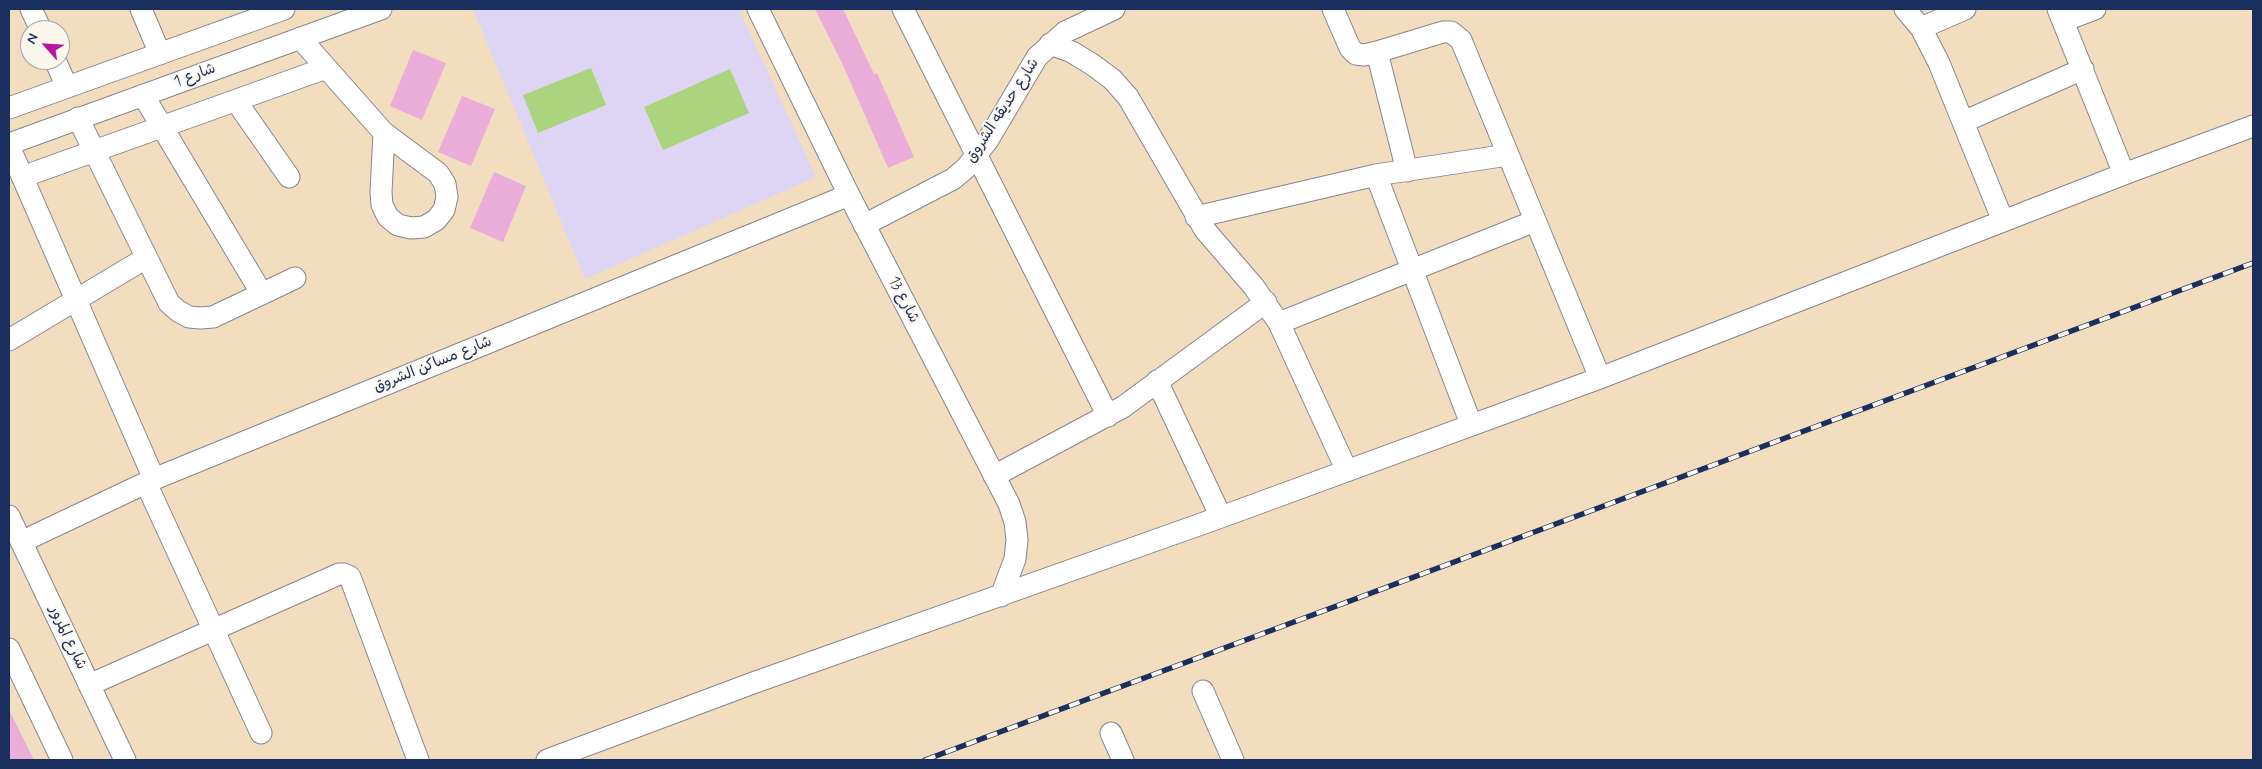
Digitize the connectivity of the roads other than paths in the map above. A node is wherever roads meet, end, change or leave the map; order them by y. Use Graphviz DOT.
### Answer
graph roads {
  1 [pos="141,9"];
  2 [pos="381,9"];
  3 [pos="758,9"];
  4 [pos="903,9"];
  5 [pos="1114,9"];
  6 [pos="1333,9"];
  7 [pos="1905,9"];
  8 [pos="1966,9"];
  9 [pos="2095,9"];
  10 [pos="270,11"];
  11 [pos="2061,15"];
  12 [pos="1921,28"];
  13 [pos="300,38"];
  14 [pos="1050,44"];
  15 [pos="1377,52"];
  16 [pos="160,54"];
  17 [pos="326,68"];
  18 [pos="2083,69"];
  19 [pos="59,70"];
  20 [pos="67,87"];
  21 [pos="143,95"];
  22 [pos="236,101"];
  23 [pos="9,108"];
  24 [pos="78,118"];
  25 [pos="1963,122"];
  26 [pos="2253,126"];
  27 [pos="162,127"];
  28 [pos="384,133"];
  29 [pos="9,145"];
  30 [pos="94,151"];
  31 [pos="1508,155"];
  32 [pos="978,156"];
  33 [pos="1407,171"];
  34 [pos="2124,174"];
  35 [pos="1376,175"];
  36 [pos="22,177"];
  37 [pos="289,177"];
  38 [pos="848,195"];
  39 [pos="1196,217"];
  40 [pos="1535,221"];
  41 [pos="2003,221"];
  42 [pos="864,224"];
  43 [pos="146,258"];
  44 [pos="1412,271"];
  45 [pos="295,278"];
  46 [pos="262,294"];
  47 [pos="76,301"];
  48 [pos="1266,302"];
  49 [pos="1279,323"];
  50 [pos="9,340"];
  51 [pos="1600,378"];
  52 [pos="1157,381"];
  53 [pos="1108,416"];
  54 [pos="1471,424"];
  55 [pos="1346,471"];
  56 [pos="994,476"];
  57 [pos="150,482"];
  58 [pos="9,516"];
  59 [pos="1221,517"];
  60 [pos="21,542"];
  61 [pos="1001,596"];
  62 [pos="213,630"];
  63 [pos="10,656"];
  64 [pos="89,685"];
  65 [pos="1203,691"];
  66 [pos="262,733"];
  67 [pos="1111,733"];
  68 [pos="62,760"];
  69 [pos="125,760"];
  70 [pos="418,760"];
  71 [pos="547,760"];
  72 [pos="1123,760"];
  73 [pos="1234,760"];
  1 -- 16 [label="street"];
  2 -- 13 [label="street, شارع 1"];
  3 -- 38 [label="street, شارع 13"];
  4 -- 32 [label="street"];
  5 -- 14 [label="street, شارع حديقه الشروق"];
  6 -- 15 [label="street"];
  7 -- 12 [label="street"];
  8 -- 12 [label="street"];
  9 -- 11 [label="street"];
  10 -- 16 [label="street"];
  11 -- 18 [label="street"];
  12 -- 25 [label="street"];
  13 -- 17 [label="street"];
  13 -- 21 [label="street, شارع 1"];
  14 -- 32 [label="street, شارع حديقه الشروق"];
  14 -- 39 [label="street"];
  15 -- 31 [label="street"];
  15 -- 33 [label="street"];
  16 -- 20 [label="street"];
  17 -- 22 [label="street"];
  17 -- 28 [label="street"];
  18 -- 25 [label="street"];
  18 -- 34 [label="street"];
  19 -- 20 [label="street"];
  20 -- 23 [label="street"];
  21 -- 24 [label="street, شارع 1"];
  21 -- 27 [label="street"];
  22 -- 27 [label="street"];
  22 -- 37 [label="street"];
  24 -- 29 [label="street, شارع 1"];
  24 -- 30 [label="street"];
  25 -- 41 [label="street"];
  26 -- 34 [label="street"];
  27 -- 30 [label="street"];
  27 -- 46 [label="street"];
  29 -- 36 [label="street"];
  30 -- 36 [label="street"];
  30 -- 43 [label="street"];
  31 -- 33 [label="street"];
  31 -- 40 [label="street"];
  32 -- 42 [label="street, شارع حديقه الشروق"];
  32 -- 53 [label="street"];
  33 -- 35 [label="street"];
  34 -- 41 [label="street"];
  35 -- 39 [label="street"];
  35 -- 44 [label="street"];
  36 -- 47 [label="street"];
  38 -- 42 [label="street, شارع 13"];
  38 -- 57 [label="street, شارع مساكن الشروق"];
  39 -- 48 [label="street"];
  40 -- 44 [label="street"];
  40 -- 51 [label="street"];
  41 -- 51 [label="street"];
  42 -- 56 [label="street, شارع 13"];
  43 -- 46 [label="street"];
  43 -- 47 [label="street"];
  44 -- 49 [label="street"];
  44 -- 54 [label="street"];
  45 -- 46 [label="street"];
  47 -- 50 [label="street"];
  47 -- 57 [label="street"];
  48 -- 49 [label="street"];
  48 -- 52 [label="street"];
  49 -- 55 [label="street"];
  51 -- 54 [label="street"];
  52 -- 53 [label="street"];
  52 -- 59 [label="street"];
  53 -- 56 [label="street"];
  54 -- 55 [label="street"];
  55 -- 59 [label="street"];
  56 -- 61 [label="street, شارع 13"];
  57 -- 60 [label="street, شارع مساكن الشروق"];
  57 -- 62 [label="street"];
  58 -- 60 [label="street, شارع المرور"];
  59 -- 61 [label="street"];
  60 -- 64 [label="street, شارع المرور"];
  61 -- 71 [label="street"];
  62 -- 64 [label="street"];
  62 -- 66 [label="street"];
  62 -- 70 [label="street"];
  63 -- 68 [label="street"];
  64 -- 69 [label="street, شارع المرور"];
  65 -- 73 [label="street"];
  67 -- 72 [label="street"];
}
